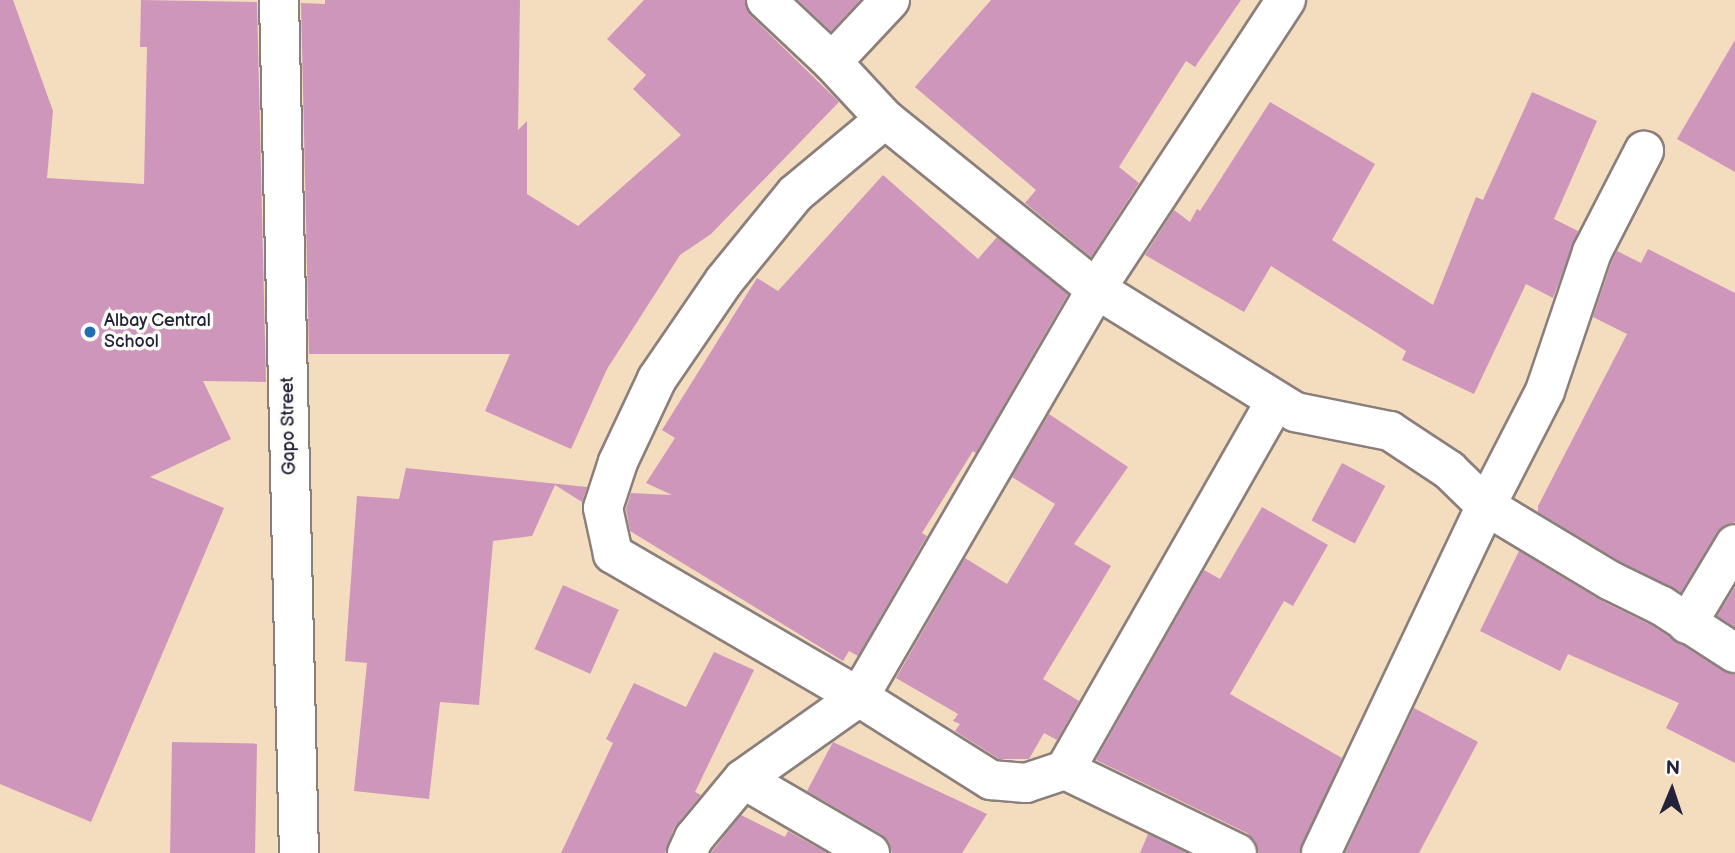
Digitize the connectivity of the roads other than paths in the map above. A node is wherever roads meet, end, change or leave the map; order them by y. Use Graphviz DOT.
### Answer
graph roads {
  1 [pos="279,0"];
  2 [pos="766,0"];
  3 [pos="890,0"];
  4 [pos="1286,0"];
  5 [pos="832,62"];
  6 [pos="885,119"];
  7 [pos="1644,151"];
  8 [pos="1096,289"];
  9 [pos="1275,402"];
  10 [pos="1486,506"];
  11 [pos="1735,544"];
  12 [pos="1687,624"];
  13 [pos="1735,653"];
  14 [pos="859,697"];
  15 [pos="1065,770"];
  16 [pos="743,779"];
  17 [pos="299,853"];
  18 [pos="687,853"];
  19 [pos="870,853"];
  20 [pos="1237,853"];
  21 [pos="1321,853"];
  1 -- 17 [label="street, Gapo Street"];
  2 -- 5 [label="street"];
  3 -- 5 [label="street"];
  4 -- 8 [label="street"];
  5 -- 6 [label="street"];
  6 -- 8 [label="street"];
  6 -- 14 [label="street"];
  7 -- 10 [label="street"];
  8 -- 9 [label="street"];
  8 -- 14 [label="street"];
  9 -- 10 [label="street"];
  9 -- 15 [label="street"];
  10 -- 12 [label="street"];
  10 -- 21 [label="street"];
  11 -- 12 [label="street"];
  12 -- 13 [label="street"];
  14 -- 15 [label="street"];
  14 -- 16 [label="street"];
  15 -- 20 [label="street"];
  16 -- 18 [label="street"];
  16 -- 19 [label="street"];
}
